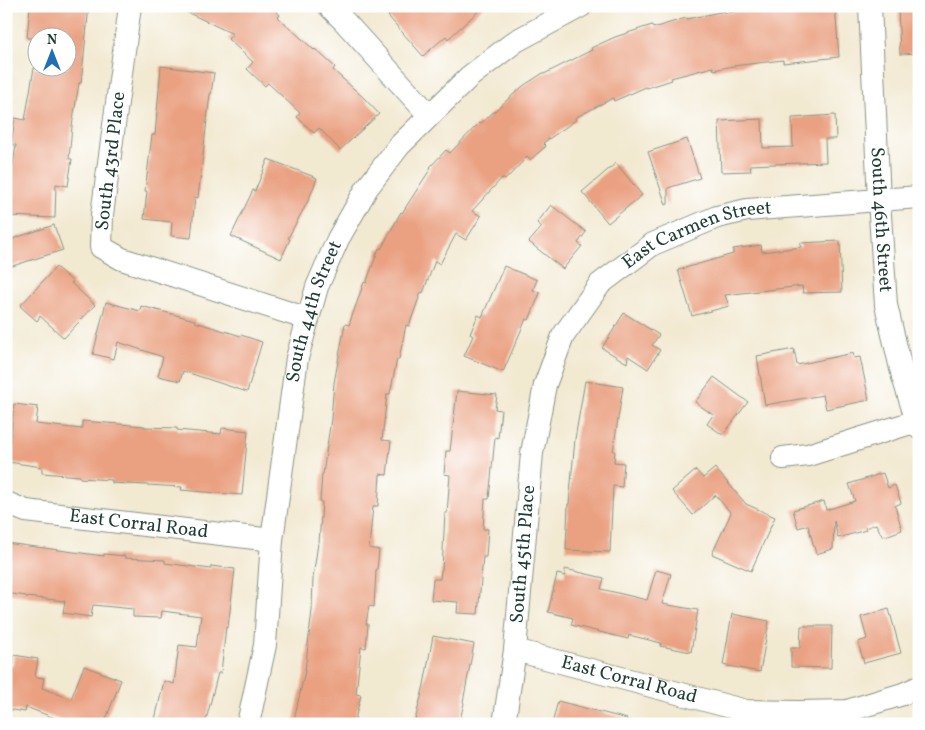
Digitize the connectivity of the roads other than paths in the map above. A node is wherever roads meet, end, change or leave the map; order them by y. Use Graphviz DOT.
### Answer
graph roads {
  1 [pos="130,6"];
  2 [pos="329,6"];
  3 [pos="581,6"];
  4 [pos="870,6"];
  5 [pos="429,115"];
  6 [pos="919,197"];
  7 [pos="879,200"];
  8 [pos="308,319"];
  9 [pos="545,385"];
  10 [pos="918,425"];
  11 [pos="782,458"];
  12 [pos="6,503"];
  13 [pos="272,540"];
  14 [pos="515,650"];
  15 [pos="919,687"];
  16 [pos="248,724"];
  17 [pos="504,724"];
  1 -- 8 [label="street, South 43rd Place"];
  2 -- 5 [label="street"];
  3 -- 5 [label="street, South 44th Street"];
  4 -- 7 [label="street, South 46th Street"];
  5 -- 8 [label="street, South 44th Street"];
  6 -- 7 [label="street, East Carmen Street"];
  7 -- 9 [label="street, East Carmen Street"];
  7 -- 10 [label="street, South 46th Street"];
  8 -- 13 [label="street, South 44th Street"];
  9 -- 14 [label="street, South 45th Place"];
  10 -- 11 [label="street"];
  12 -- 13 [label="street, East Corral Road"];
  13 -- 16 [label="street, South 44th Street"];
  14 -- 15 [label="street, East Corral Road"];
  14 -- 17 [label="street, South 45th Place"];
}
